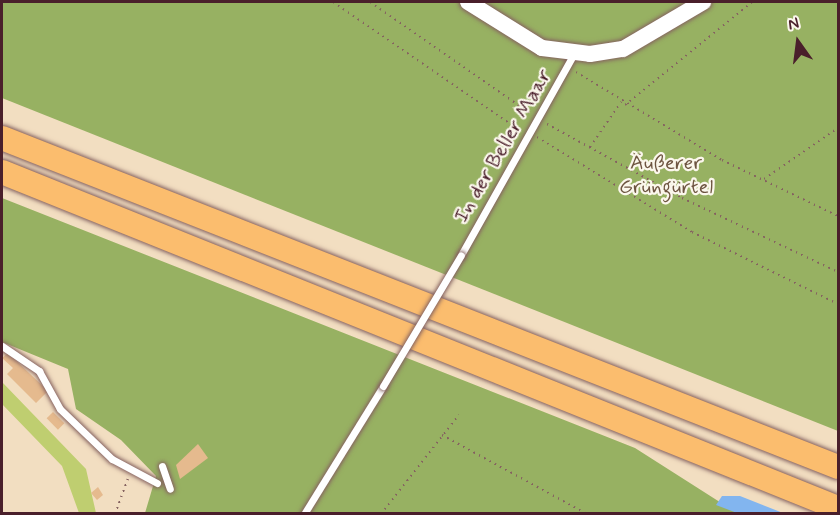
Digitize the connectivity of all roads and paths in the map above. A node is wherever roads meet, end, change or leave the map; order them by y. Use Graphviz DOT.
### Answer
graph roads {
  1 [pos="333,2"];
  2 [pos="370,2"];
  3 [pos="468,2"];
  4 [pos="703,2"];
  5 [pos="752,2"];
  6 [pos="571,60"];
  7 [pos="621,102"];
  8 [pos="625,105"];
  9 [pos="541,120"];
  10 [pos="838,128"];
  11 [pos="531,133"];
  12 [pos="2,138"];
  13 [pos="590,147"];
  14 [pos="2,172"];
  15 [pos="763,179"];
  16 [pos="838,216"];
  17 [pos="838,273"];
  18 [pos="838,304"];
  19 [pos="2,346"];
  20 [pos="459,415"];
  21 [pos="442,435"];
  22 [pos="162,466"];
  23 [pos="838,467"];
  24 [pos="130,473"];
  25 [pos="157,483"];
  26 [pos="170,489"];
  27 [pos="838,508"];
  28 [pos="115,513"];
  29 [pos="304,513"];
  30 [pos="381,513"];
  31 [pos="586,513"];
  1 -- 11 [label="path"];
  2 -- 9 [label="path"];
  3 -- 6 [label="street"];
  4 -- 6 [label="street"];
  5 -- 8 [label="path"];
  6 -- 7 [label="path"];
  6 -- 9 [label="lane, In der Beller Maar"];
  7 -- 8 [label="path"];
  7 -- 13 [label="path"];
  8 -- 15 [label="path"];
  9 -- 11 [label="lane, In der Beller Maar"];
  9 -- 13 [label="path"];
  10 -- 15 [label="path"];
  11 -- 18 [label="path"];
  11 -- 29 [label="lane, In der Beller Maar, bridge"];
  12 -- 23 [label="highway"];
  13 -- 17 [label="path"];
  14 -- 27 [label="highway"];
  15 -- 16 [label="path"];
  19 -- 24 [label="lane"];
  20 -- 21 [label="path"];
  21 -- 30 [label="path"];
  21 -- 31 [label="path"];
  22 -- 26 [label="lane"];
  24 -- 25 [label="lane"];
  24 -- 28 [label="path"];
}
